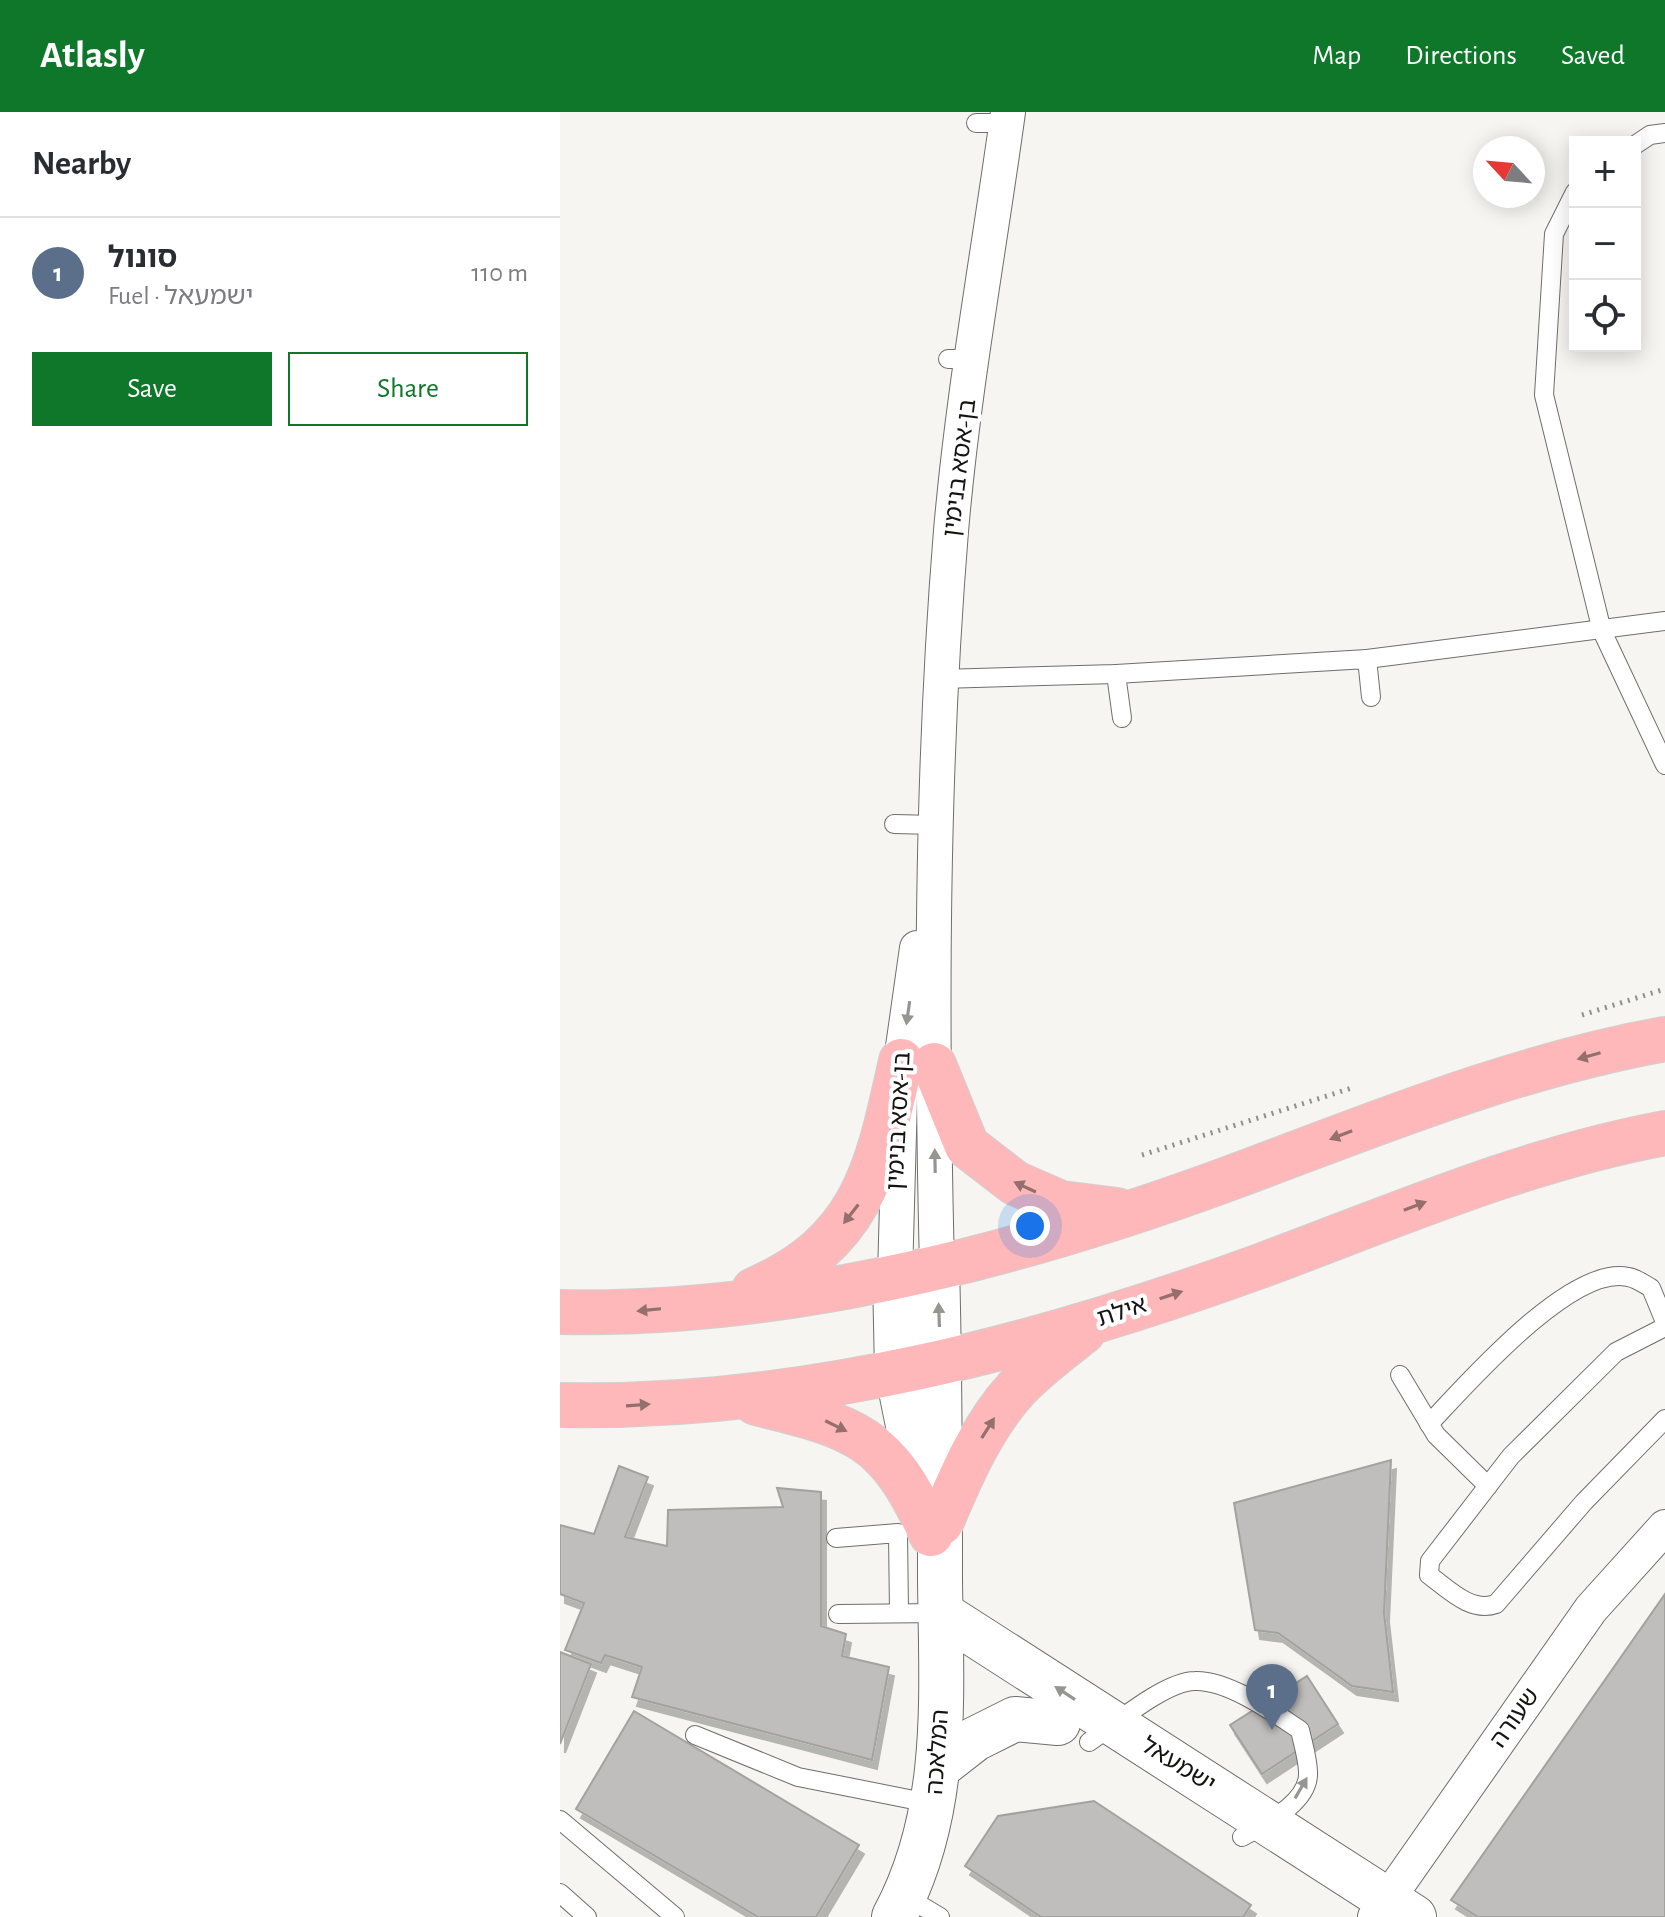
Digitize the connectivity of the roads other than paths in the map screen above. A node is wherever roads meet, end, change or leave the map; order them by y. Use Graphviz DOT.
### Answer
graph roads {
  1 [pos="997,119"];
  2 [pos="1665,133"];
  3 [pos="1641,141"];
  4 [pos="1569,204"];
  5 [pos="1665,621"];
  6 [pos="1602,631"];
  7 [pos="1367,659"];
  8 [pos="1116,674"];
  9 [pos="941,679"];
  10 [pos="1371,697"];
  11 [pos="1122,718"];
  12 [pos="1665,765"];
  13 [pos="894,824"];
  14 [pos="936,825"];
  15 [pos="1665,1039"];
  16 [pos="918,1063"];
  17 [pos="1655,1138"];
  18 [pos="1127,1212"];
  19 [pos="937,1267"];
  20 [pos="895,1276"];
  21 [pos="726,1302"];
  22 [pos="560,1312"];
  23 [pos="1097,1320"];
  24 [pos="1665,1325"];
  25 [pos="940,1363"];
  26 [pos="897,1371"];
  27 [pos="1400,1375"];
  28 [pos="734,1398"];
  29 [pos="560,1405"];
  30 [pos="1429,1424"];
  31 [pos="1663,1424"];
  32 [pos="1488,1486"];
  33 [pos="1665,1527"];
  34 [pos="936,1528"];
  35 [pos="836,1538"];
  36 [pos="838,1614"];
  37 [pos="931,1614"];
  38 [pos="1087,1730"];
  39 [pos="695,1735"];
  40 [pos="936,1786"];
  41 [pos="560,1820"];
  42 [pos="1255,1829"];
  43 [pos="560,1893"];
  44 [pos="913,1910"];
  45 [pos="1387,1913"];
  46 [pos="587,1917"];
  47 [pos="675,1917"];
  1 -- 9 [label="street, בן-אסא בנימין"];
  2 -- 3 [label="lane"];
  4 -- 6 [label="lane"];
  5 -- 6 [label="lane"];
  6 -- 7 [label="lane"];
  6 -- 12 [label="lane"];
  7 -- 8 [label="lane"];
  7 -- 10 [label="lane"];
  8 -- 9 [label="lane"];
  8 -- 11 [label="lane"];
  9 -- 14 [label="street, בן-אסא בנימין"];
  13 -- 14 [label="lane"];
  14 -- 16 [label="street, בן-אסא בנימין"];
  15 -- 18 [label="highway, one-way"];
  18 -- 16 [label="highway, one-way"];
  19 -- 16 [label="street, בן-אסא בנימין, one-way"];
  16 -- 20 [label="street, בן-אסא בנימין"];
  16 -- 21 [label="highway, one-way"];
  23 -- 17 [label="highway, אילת, one-way"];
  18 -- 19 [label="highway"];
  19 -- 20 [label="highway"];
  25 -- 19 [label="street, בן-אסא בנימין, one-way"];
  20 -- 21 [label="highway"];
  20 -- 26 [label="street, בן-אסא בנימין"];
  21 -- 22 [label="highway, one-way"];
  23 -- 25 [label="highway, אילת"];
  34 -- 23 [label="highway, one-way"];
  24 -- 30 [label="lane"];
  24 -- 32 [label="lane"];
  25 -- 26 [label="highway, אילת"];
  25 -- 34 [label="street, המלאכה"];
  26 -- 28 [label="highway, אילת"];
  26 -- 34 [label="street, המלאכה"];
  27 -- 30 [label="lane"];
  29 -- 28 [label="highway, אילת, one-way"];
  28 -- 34 [label="highway, one-way"];
  30 -- 32 [label="lane"];
  31 -- 32 [label="lane"];
  33 -- 45 [label="street, שעורה"];
  34 -- 37 [label="street, המלאכה"];
  35 -- 37 [label="lane"];
  36 -- 37 [label="lane"];
  37 -- 38 [label="street, ישמעאל"];
  37 -- 40 [label="street, המלאכה"];
  38 -- 40 [label="street"];
  38 -- 42 [label="street, ישמעאל"];
  42 -- 38 [label="lane, one-way"];
  39 -- 40 [label="lane"];
  40 -- 44 [label="street, המלאכה"];
  41 -- 47 [label="lane"];
  42 -- 45 [label="street, ישמעאל"];
  43 -- 46 [label="lane"];
}
